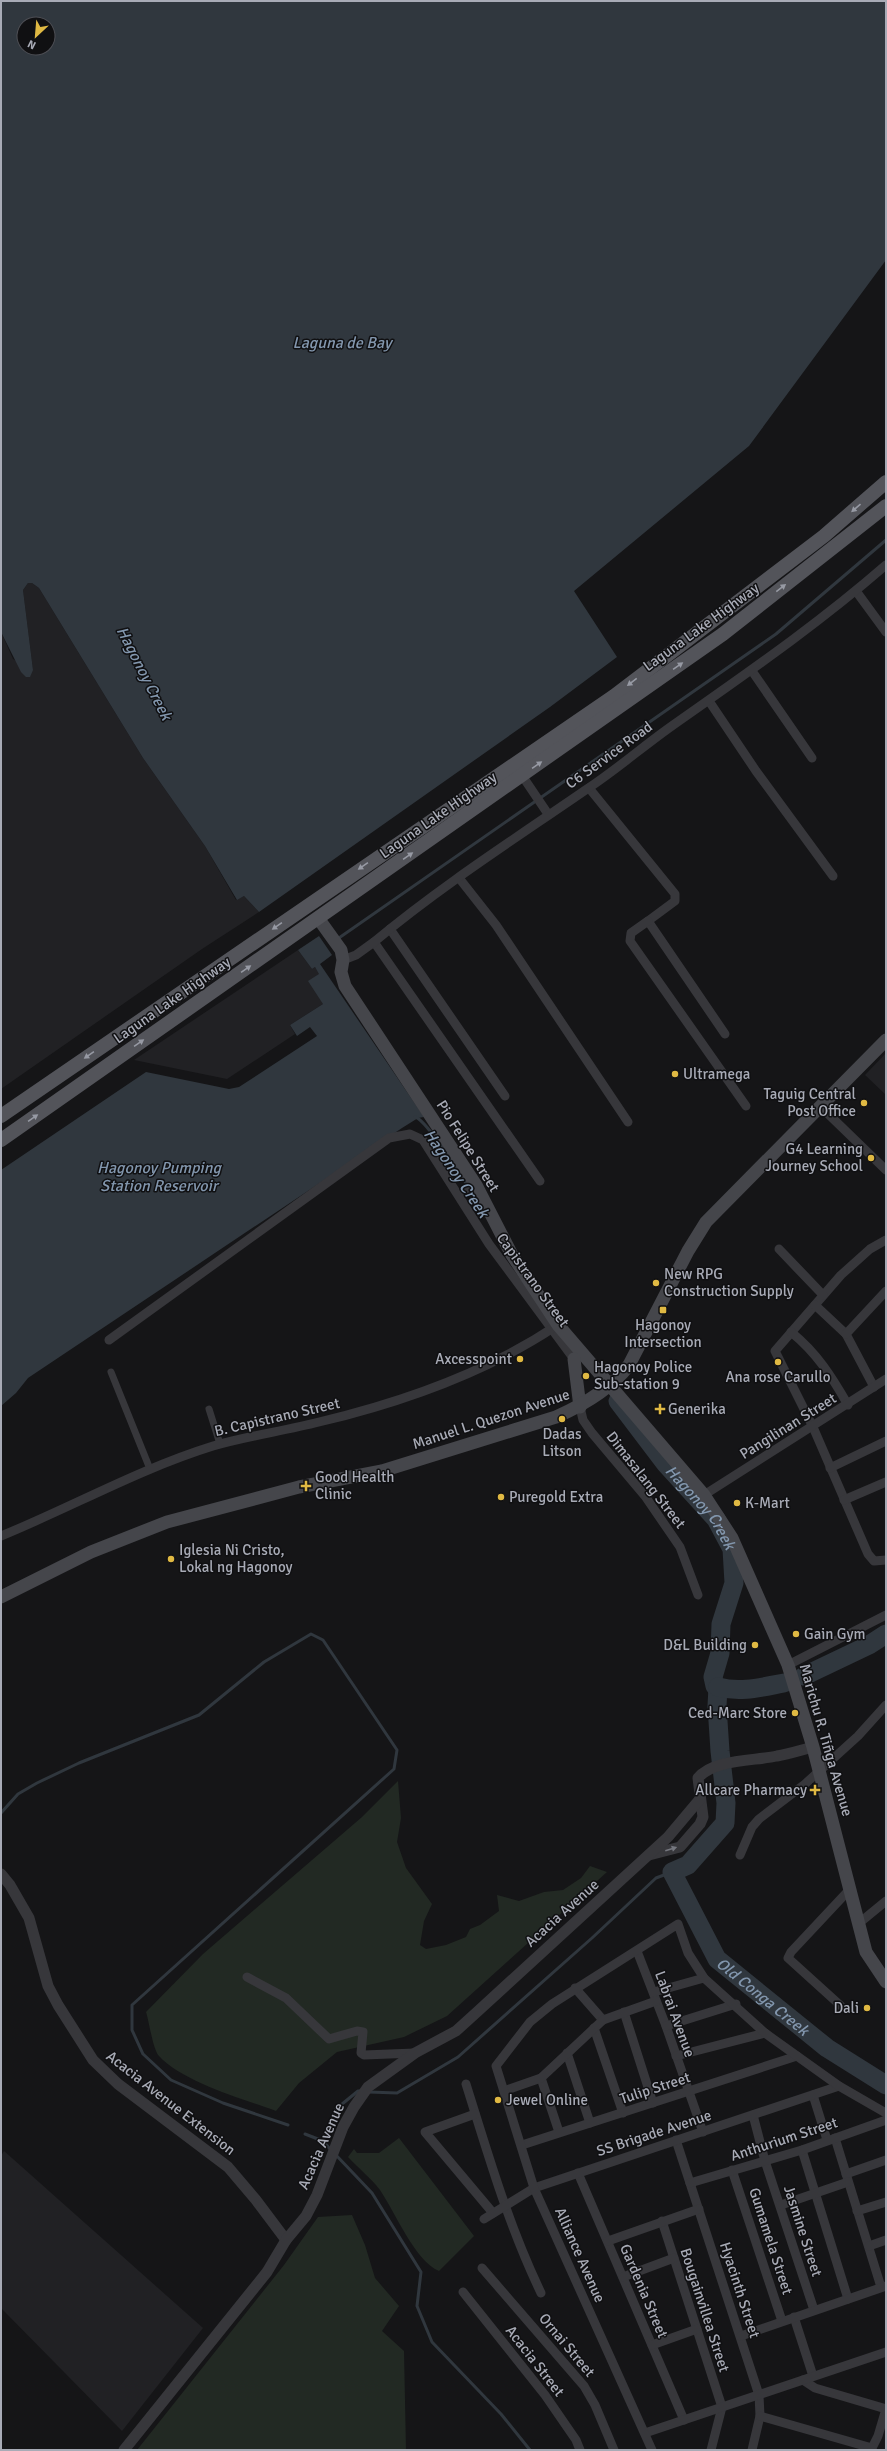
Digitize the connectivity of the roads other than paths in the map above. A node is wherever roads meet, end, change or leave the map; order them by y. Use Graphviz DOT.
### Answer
graph roads {
  1 [pos="886,482"];
  2 [pos="886,506"];
  3 [pos="886,564"];
  4 [pos="856,591"];
  5 [pos="886,632"];
  6 [pos="752,671"];
  7 [pos="709,701"];
  8 [pos="812,758"];
  9 [pos="514,763"];
  10 [pos="526,780"];
  11 [pos="589,788"];
  12 [pos="546,811"];
  13 [pos="833,876"];
  14 [pos="459,878"];
  15 [pos="648,921"];
  16 [pos="322,924"];
  17 [pos="390,929"];
  18 [pos="374,942"];
  19 [pos="342,955"];
  20 [pos="725,1034"];
  21 [pos="886,1040"];
  22 [pos="505,1096"];
  23 [pos="746,1106"];
  24 [pos="821,1107"];
  25 [pos="1,1116"];
  26 [pos="628,1122"];
  27 [pos="1,1140"];
  28 [pos="886,1170"];
  29 [pos="540,1181"];
  30 [pos="474,1187"];
  31 [pos="462,1195"];
  32 [pos="886,1240"];
  33 [pos="779,1249"];
  34 [pos="886,1291"];
  35 [pos="824,1294"];
  36 [pos="815,1305"];
  37 [pos="554,1327"];
  38 [pos="791,1332"];
  39 [pos="846,1334"];
  40 [pos="109,1340"];
  41 [pos="574,1359"];
  42 [pos="624,1371"];
  43 [pos="112,1372"];
  44 [pos="886,1379"];
  45 [pos="874,1387"];
  46 [pos="605,1388"];
  47 [pos="848,1405"];
  48 [pos="580,1407"];
  49 [pos="629,1408"];
  50 [pos="209,1409"];
  51 [pos="813,1427"];
  52 [pos="886,1441"];
  53 [pos="220,1444"];
  54 [pos="830,1468"];
  55 [pos="150,1469"];
  56 [pos="886,1482"];
  57 [pos="704,1495"];
  58 [pos="844,1500"];
  59 [pos="1,1536"];
  60 [pos="886,1560"];
  61 [pos="698,1595"];
  62 [pos="1,1597"];
  63 [pos="886,1615"];
  64 [pos="788,1665"];
  65 [pos="886,1705"];
  66 [pos="813,1748"];
  67 [pos="819,1770"];
  68 [pos="700,1799"];
  69 [pos="649,1855"];
  70 [pos="740,1855"];
  71 [pos="1,1874"];
  72 [pos="850,1889"];
  73 [pos="886,1902"];
  74 [pos="858,1924"];
  75 [pos="637,1951"];
  76 [pos="247,1977"];
  77 [pos="704,1978"];
  78 [pos="886,1982"];
  79 [pos="576,1988"];
  80 [pos="655,1997"];
  81 [pos="736,2004"];
  82 [pos="841,2006"];
  83 [pos="624,2012"];
  84 [pos="603,2020"];
  85 [pos="666,2026"];
  86 [pos="594,2028"];
  87 [pos="765,2033"];
  88 [pos="415,2053"];
  89 [pos="567,2053"];
  90 [pos="676,2056"];
  91 [pos="797,2056"];
  92 [pos="541,2078"];
  93 [pos="466,2084"];
  94 [pos="839,2086"];
  95 [pos="504,2091"];
  96 [pos="688,2092"];
  97 [pos="813,2095"];
  98 [pos="653,2103"];
  99 [pos="623,2113"];
  100 [pos="886,2113"];
  101 [pos="475,2114"];
  102 [pos="753,2115"];
  103 [pos="886,2120"];
  104 [pos="590,2123"];
  105 [pos="559,2132"];
  106 [pos="703,2132"];
  107 [pos="831,2139"];
  108 [pos="676,2140"];
  109 [pos="522,2144"];
  110 [pos="802,2150"];
  111 [pos="886,2160"];
  112 [pos="765,2161"];
  113 [pos="732,2170"];
  114 [pos="578,2173"];
  115 [pos="847,2178"];
  116 [pos="690,2183"];
  117 [pos="534,2188"];
  118 [pos="814,2194"];
  119 [pos="886,2202"];
  120 [pos="781,2205"];
  121 [pos="504,2206"];
  122 [pos="699,2208"];
  123 [pos="857,2211"];
  124 [pos="492,2213"];
  125 [pos="484,2219"];
  126 [pos="662,2221"];
  127 [pos="286,2240"];
  128 [pos="886,2240"];
  129 [pos="608,2241"];
  130 [pos="869,2246"];
  131 [pos="674,2258"];
  132 [pos="482,2268"];
  133 [pos="623,2277"];
  134 [pos="884,2286"];
  135 [pos="463,2292"];
  136 [pos="541,2293"];
  137 [pos="848,2299"];
  138 [pos="814,2310"];
  139 [pos="794,2317"];
  140 [pos="782,2321"];
  141 [pos="697,2329"];
  142 [pos="741,2336"];
  143 [pos="652,2346"];
  144 [pos="886,2352"];
  145 [pos="813,2376"];
  146 [pos="803,2380"];
  147 [pos="759,2395"];
  148 [pos="722,2407"];
  149 [pos="886,2408"];
  150 [pos="760,2416"];
  151 [pos="684,2420"];
  152 [pos="645,2433"];
  153 [pos="872,2449"];
  154 [pos="124,2450"];
  155 [pos="580,2450"];
  156 [pos="614,2450"];
  157 [pos="652,2450"];
  158 [pos="711,2450"];
  159 [pos="752,2450"];
  1 -- 9 [label="main road, Laguna Lake Highway, one-way"];
  10 -- 2 [label="main road, Laguna Lake Highway, one-way"];
  3 -- 4 [label="street, C6 Service Road"];
  4 -- 5 [label="street"];
  4 -- 6 [label="street, C6 Service Road"];
  6 -- 7 [label="street, C6 Service Road"];
  6 -- 8 [label="street"];
  7 -- 11 [label="street, C6 Service Road"];
  7 -- 13 [label="street"];
  9 -- 10 [label="street"];
  9 -- 25 [label="main road, Laguna Lake Highway, one-way"];
  10 -- 12 [label="street"];
  16 -- 10 [label="main road, Laguna Lake Highway, one-way"];
  11 -- 12 [label="street, C6 Service Road"];
  11 -- 15 [label="street"];
  12 -- 14 [label="street, C6 Service Road"];
  14 -- 17 [label="street, C6 Service Road"];
  14 -- 26 [label="street"];
  15 -- 20 [label="street"];
  15 -- 23 [label="street"];
  16 -- 19 [label="main road"];
  27 -- 16 [label="main road, Laguna Lake Highway, one-way"];
  17 -- 18 [label="street, C6 Service Road"];
  17 -- 22 [label="street"];
  18 -- 19 [label="street, C6 Service Road"];
  18 -- 29 [label="street"];
  19 -- 30 [label="main road, Pio Felipe Street"];
  21 -- 24 [label="main road, Manuel L. Quezon Avenue"];
  24 -- 28 [label="street"];
  24 -- 42 [label="main road, Manuel L. Quezon Avenue"];
  30 -- 31 [label="street"];
  30 -- 37 [label="main road, Pio Felipe Street"];
  31 -- 37 [label="street, Capistrano Street"];
  31 -- 40 [label="street, Capistrano Street"];
  32 -- 35 [label="street"];
  33 -- 35 [label="street"];
  34 -- 39 [label="street"];
  35 -- 36 [label="street"];
  36 -- 38 [label="street"];
  36 -- 39 [label="street"];
  37 -- 41 [label="street, Capistrano Street"];
  37 -- 46 [label="main road, Pio Felipe Street"];
  37 -- 53 [label="street, B. Capistrano Street"];
  38 -- 47 [label="street"];
  38 -- 51 [label="street"];
  39 -- 45 [label="street"];
  41 -- 48 [label="main road"];
  42 -- 46 [label="main road, Manuel L. Quezon Avenue"];
  42 -- 49 [label="main road"];
  43 -- 55 [label="street"];
  44 -- 45 [label="street, Pangilinan Street"];
  45 -- 47 [label="street, Pangilinan Street"];
  46 -- 48 [label="main road, Manuel L. Quezon Avenue"];
  46 -- 49 [label="main road, Marichu R. Tiñga Avenue"];
  47 -- 51 [label="street, Pangilinan Street"];
  48 -- 61 [label="street, Dimasalang Street"];
  48 -- 62 [label="main road, Manuel L. Quezon Avenue"];
  49 -- 57 [label="main road, Marichu R. Tiñga Avenue"];
  50 -- 53 [label="street"];
  51 -- 54 [label="street"];
  51 -- 57 [label="street, Pangilinan Street"];
  52 -- 54 [label="street"];
  53 -- 55 [label="street, B. Capistrano Street"];
  54 -- 58 [label="street"];
  55 -- 59 [label="street, B. Capistrano Street"];
  56 -- 58 [label="street"];
  57 -- 64 [label="main road, Marichu R. Tiñga Avenue"];
  58 -- 60 [label="street"];
  63 -- 64 [label="street"];
  64 -- 66 [label="main road, Marichu R. Tiñga Avenue"];
  65 -- 67 [label="street"];
  66 -- 67 [label="main road, Marichu R. Tiñga Avenue"];
  66 -- 68 [label="street, Acacia Avenue"];
  67 -- 70 [label="street"];
  67 -- 72 [label="main road, Marichu R. Tiñga Avenue"];
  68 -- 69 [label="street, Acacia Avenue"];
  69 -- 68 [label="street, Acacia Avenue, one-way"];
  69 -- 88 [label="street, Acacia Avenue"];
  71 -- 127 [label="street, Acacia Avenue Extension"];
  72 -- 74 [label="main road, Marichu R. Tiñga Avenue"];
  72 -- 82 [label="street"];
  73 -- 74 [label="street"];
  74 -- 78 [label="main road, Marichu R. Tiñga Avenue"];
  75 -- 77 [label="street"];
  75 -- 79 [label="street"];
  75 -- 80 [label="street, Labrai Avenue"];
  76 -- 88 [label="street"];
  77 -- 80 [label="street"];
  77 -- 81 [label="street"];
  79 -- 84 [label="street"];
  79 -- 95 [label="street, Alliance Avenue"];
  80 -- 83 [label="street"];
  80 -- 85 [label="street, Labrai Avenue"];
  81 -- 85 [label="street"];
  81 -- 87 [label="street"];
  83 -- 84 [label="street"];
  83 -- 98 [label="street"];
  84 -- 86 [label="street"];
  85 -- 90 [label="street, Labrai Avenue"];
  86 -- 89 [label="street"];
  86 -- 99 [label="street"];
  87 -- 90 [label="street"];
  87 -- 91 [label="street"];
  88 -- 127 [label="street, Acacia Avenue"];
  89 -- 92 [label="street"];
  89 -- 104 [label="street"];
  90 -- 96 [label="street, Labrai Avenue"];
  91 -- 94 [label="street"];
  91 -- 96 [label="street, Tulip Street"];
  92 -- 95 [label="street"];
  92 -- 105 [label="street"];
  93 -- 101 [label="street"];
  94 -- 97 [label="street, SS Brigade Avenue"];
  94 -- 100 [label="street"];
  95 -- 109 [label="street, Alliance Avenue"];
  96 -- 98 [label="street, Tulip Street"];
  96 -- 106 [label="street, Labrai Avenue"];
  97 -- 102 [label="street, SS Brigade Avenue"];
  97 -- 107 [label="street"];
  98 -- 99 [label="street, Tulip Street"];
  99 -- 104 [label="street, Tulip Street"];
  101 -- 121 [label="street"];
  101 -- 124 [label="street"];
  102 -- 106 [label="street, SS Brigade Avenue"];
  102 -- 112 [label="street, Jasmine Street"];
  103 -- 107 [label="street, Anthurium Street"];
  104 -- 105 [label="street, Tulip Street"];
  105 -- 109 [label="street, Tulip Street"];
  106 -- 108 [label="street, SS Brigade Avenue"];
  107 -- 110 [label="street, Anthurium Street"];
  107 -- 115 [label="street"];
  108 -- 114 [label="street, SS Brigade Avenue"];
  108 -- 116 [label="street, Hyacinth Street"];
  109 -- 117 [label="street, Alliance Avenue"];
  110 -- 112 [label="street, Anthurium Street"];
  110 -- 118 [label="street"];
  111 -- 115 [label="street"];
  112 -- 113 [label="street, Anthurium Street"];
  112 -- 120 [label="street, Jasmine Street"];
  113 -- 116 [label="street, Anthurium Street"];
  113 -- 140 [label="street, Gumamela Street"];
  114 -- 117 [label="street, SS Brigade Avenue"];
  114 -- 129 [label="street, Gardenia Street"];
  115 -- 118 [label="street"];
  115 -- 123 [label="street"];
  116 -- 122 [label="street, Hyacinth Street"];
  117 -- 121 [label="street, SS Brigade Avenue"];
  117 -- 152 [label="street, Alliance Avenue"];
  118 -- 120 [label="street"];
  118 -- 137 [label="street"];
  119 -- 123 [label="street"];
  120 -- 138 [label="street, Jasmine Street"];
  121 -- 124 [label="street, SS Brigade Avenue"];
  121 -- 136 [label="street"];
  122 -- 126 [label="street"];
  122 -- 142 [label="street, Hyacinth Street"];
  123 -- 130 [label="street"];
  124 -- 125 [label="street, SS Brigade Avenue"];
  126 -- 129 [label="street"];
  126 -- 131 [label="street, Bougainvillea Street"];
  127 -- 154 [label="street, Acacia Avenue"];
  128 -- 130 [label="street"];
  129 -- 133 [label="street, Gardenia Street"];
  130 -- 134 [label="street"];
  131 -- 133 [label="street"];
  131 -- 141 [label="street, Bougainvillea Street"];
  132 -- 156 [label="street, Ornai Street"];
  133 -- 143 [label="street, Gardenia Street"];
  134 -- 137 [label="street"];
  135 -- 155 [label="street, Acacia Street"];
  137 -- 138 [label="street"];
  138 -- 139 [label="street"];
  139 -- 140 [label="street"];
  139 -- 145 [label="street"];
  140 -- 142 [label="street"];
  141 -- 143 [label="street"];
  141 -- 148 [label="street, Bougainvillea Street"];
  142 -- 147 [label="street, Hyacinth Street"];
  143 -- 151 [label="street, Gardenia Street"];
  144 -- 145 [label="street"];
  145 -- 146 [label="street"];
  146 -- 147 [label="street"];
  146 -- 149 [label="street"];
  147 -- 148 [label="street"];
  147 -- 150 [label="street, Hyacinth Street"];
  148 -- 151 [label="street"];
  148 -- 158 [label="street"];
  149 -- 153 [label="street"];
  150 -- 153 [label="street"];
  150 -- 159 [label="street, Hyacinth Street"];
  151 -- 152 [label="street"];
  152 -- 157 [label="street, Alliance Avenue"];
}
